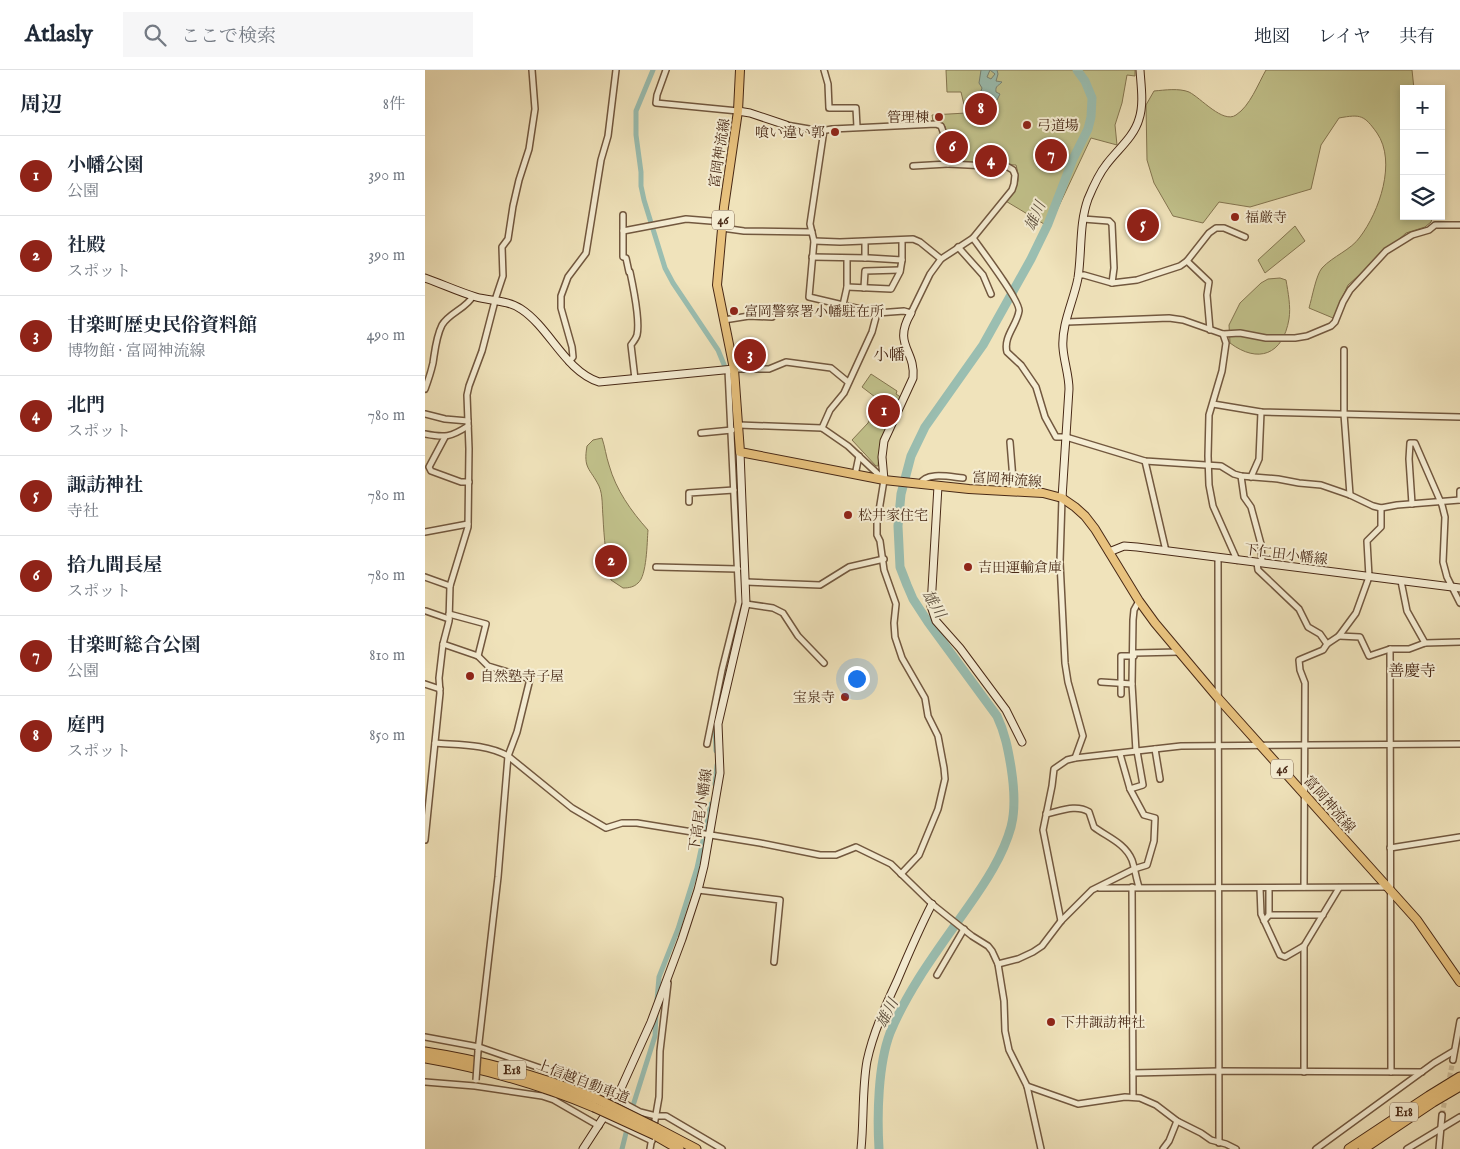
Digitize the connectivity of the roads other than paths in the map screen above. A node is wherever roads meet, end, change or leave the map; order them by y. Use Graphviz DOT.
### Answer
graph roads {
  1 [pos="533,70"];
  2 [pos="616,70"];
  3 [pos="666,70"];
  4 [pos="740,70"];
  5 [pos="824,70"];
  6 [pos="1141,70"];
  7 [pos="738,111"];
  8 [pos="786,125"];
  9 [pos="857,127"];
  10 [pos="824,130"];
  11 [pos="948,164"];
  12 [pos="913,166"];
  13 [pos="623,215"];
  14 [pos="1083,219"];
  15 [pos="723,225"];
  16 [pos="1460,225"];
  17 [pos="623,231"];
  18 [pos="812,232"];
  19 [pos="1245,237"];
  20 [pos="973,238"];
  21 [pos="902,240"];
  22 [pos="814,241"];
  23 [pos="865,242"];
  24 [pos="958,247"];
  25 [pos="812,257"];
  26 [pos="865,258"];
  27 [pos="847,259"];
  28 [pos="941,259"];
  29 [pos="902,260"];
  30 [pos="1187,261"];
  31 [pos="900,270"];
  32 [pos="1078,275"];
  33 [pos="425,278"];
  34 [pos="1112,282"];
  35 [pos="847,287"];
  36 [pos="864,288"];
  37 [pos="991,294"];
  38 [pos="473,296"];
  39 [pos="495,301"];
  40 [pos="843,305"];
  41 [pos="877,313"];
  42 [pos="911,313"];
  43 [pos="772,317"];
  44 [pos="724,320"];
  45 [pos="1067,322"];
  46 [pos="1210,330"];
  47 [pos="1223,334"];
  48 [pos="1343,350"];
  49 [pos="569,362"];
  50 [pos="731,370"];
  51 [pos="635,379"];
  52 [pos="848,382"];
  53 [pos="425,389"];
  54 [pos="1213,404"];
  55 [pos="1261,412"];
  56 [pos="425,414"];
  57 [pos="1344,414"];
  58 [pos="1460,417"];
  59 [pos="468,424"];
  60 [pos="735,428"];
  61 [pos="821,428"];
  62 [pos="701,433"];
  63 [pos="426,434"];
  64 [pos="445,437"];
  65 [pos="1066,437"];
  66 [pos="425,442"];
  67 [pos="1009,442"];
  68 [pos="740,452"];
  69 [pos="859,456"];
  70 [pos="1145,461"];
  71 [pos="1208,466"];
  72 [pos="878,474"];
  73 [pos="855,475"];
  74 [pos="1241,476"];
  75 [pos="1251,477"];
  76 [pos="963,478"];
  77 [pos="886,481"];
  78 [pos="469,482"];
  79 [pos="920,484"];
  80 [pos="938,486"];
  81 [pos="734,490"];
  82 [pos="1460,491"];
  83 [pos="1014,492"];
  84 [pos="1350,495"];
  85 [pos="1062,498"];
  86 [pos="1460,500"];
  87 [pos="689,502"];
  88 [pos="1441,503"];
  89 [pos="1412,504"];
  90 [pos="1381,508"];
  91 [pos="468,524"];
  92 [pos="425,532"];
  93 [pos="1166,551"];
  94 [pos="1109,552"];
  95 [pos="1218,558"];
  96 [pos="883,559"];
  97 [pos="1237,560"];
  98 [pos="1260,563"];
  99 [pos="656,567"];
  100 [pos="738,569"];
  101 [pos="425,577"];
  102 [pos="1369,577"];
  103 [pos="1401,581"];
  104 [pos="746,582"];
  105 [pos="450,586"];
  106 [pos="1456,588"];
  107 [pos="1139,601"];
  108 [pos="1460,603"];
  109 [pos="746,604"];
  110 [pos="426,611"];
  111 [pos="449,616"];
  112 [pos="1339,636"];
  113 [pos="1460,642"];
  114 [pos="1425,643"];
  115 [pos="443,644"];
  116 [pos="1327,644"];
  117 [pos="1390,649"];
  118 [pos="1179,652"];
  119 [pos="1134,654"];
  120 [pos="478,656"];
  121 [pos="824,664"];
  122 [pos="726,671"];
  123 [pos="1101,682"];
  124 [pos="425,684"];
  125 [pos="1121,684"];
  126 [pos="1133,684"];
  127 [pos="440,689"];
  128 [pos="1121,694"];
  129 [pos="1218,698"];
  130 [pos="1022,742"];
  131 [pos="435,743"];
  132 [pos="707,744"];
  133 [pos="1260,744"];
  134 [pos="1390,744"];
  135 [pos="1460,744"];
  136 [pos="1218,745"];
  137 [pos="1304,745"];
  138 [pos="1155,749"];
  139 [pos="1136,751"];
  140 [pos="1120,754"];
  141 [pos="508,756"];
  142 [pos="1075,758"];
  143 [pos="1161,780"];
  144 [pos="1130,789"];
  145 [pos="1305,793"];
  146 [pos="1046,814"];
  147 [pos="710,834"];
  148 [pos="1460,837"];
  149 [pos="425,840"];
  150 [pos="1390,848"];
  151 [pos="1134,869"];
  152 [pos="901,874"];
  153 [pos="1132,887"];
  154 [pos="1139,887"];
  155 [pos="1219,887"];
  156 [pos="1098,888"];
  157 [pos="1260,888"];
  158 [pos="1269,888"];
  159 [pos="1304,888"];
  160 [pos="1339,888"];
  161 [pos="1389,889"];
  162 [pos="698,890"];
  163 [pos="933,904"];
  164 [pos="1269,915"];
  165 [pos="1323,915"];
  166 [pos="1061,921"];
  167 [pos="1264,921"];
  168 [pos="964,929"];
  169 [pos="1304,946"];
  170 [pos="774,962"];
  171 [pos="998,964"];
  172 [pos="937,975"];
  173 [pos="668,978"];
  174 [pos="1460,982"];
  175 [pos="1460,1020"];
  176 [pos="425,1037"];
  177 [pos="479,1049"];
  178 [pos="1454,1051"];
  179 [pos="425,1052"];
  180 [pos="425,1058"];
  181 [pos="1453,1060"];
  182 [pos="1219,1071"];
  183 [pos="1304,1072"];
  184 [pos="1391,1072"];
  185 [pos="1422,1072"];
  186 [pos="1133,1073"];
  187 [pos="1460,1077"];
  188 [pos="425,1082"];
  189 [pos="475,1083"];
  190 [pos="1027,1086"];
  191 [pos="1460,1086"];
  192 [pos="1133,1096"];
  193 [pos="617,1098"];
  194 [pos="595,1103"];
  195 [pos="1442,1115"];
  196 [pos="656,1116"];
  197 [pos="1460,1117"];
  198 [pos="604,1118"];
  199 [pos="1177,1121"];
  200 [pos="599,1126"];
  201 [pos="1440,1130"];
  202 [pos="654,1134"];
  203 [pos="1219,1144"];
  204 [pos="583,1149"];
  205 [pos="650,1149"];
  206 [pos="679,1149"];
  207 [pos="695,1149"];
  208 [pos="722,1149"];
  209 [pos="861,1149"];
  210 [pos="1041,1149"];
  211 [pos="1163,1149"];
  212 [pos="1235,1149"];
  213 [pos="1316,1149"];
  214 [pos="1349,1149"];
  215 [pos="1363,1149"];
  216 [pos="1407,1149"];
  217 [pos="1439,1149"];
  1 -- 39 [label="street"];
  2 -- 49 [label="street"];
  3 -- 7 [label="street"];
  4 -- 7 [label="main road, 富岡神流線 / 46"];
  5 -- 9 [label="street"];
  6 -- 14 [label="main road"];
  7 -- 8 [label="main road"];
  7 -- 15 [label="main road, 富岡神流線 / 46"];
  8 -- 10 [label="street"];
  9 -- 10 [label="street"];
  9 -- 11 [label="street"];
  10 -- 18 [label="street"];
  11 -- 12 [label="street"];
  11 -- 20 [label="street"];
  13 -- 17 [label="street"];
  14 -- 32 [label="main road"];
  14 -- 34 [label="street"];
  15 -- 17 [label="street"];
  15 -- 18 [label="street"];
  15 -- 44 [label="main road, 富岡神流線 / 46"];
  16 -- 47 [label="street"];
  17 -- 51 [label="street"];
  18 -- 22 [label="street"];
  19 -- 30 [label="street"];
  20 -- 24 [label="street"];
  20 -- 65 [label="street"];
  21 -- 23 [label="street"];
  21 -- 28 [label="street"];
  21 -- 29 [label="street"];
  22 -- 23 [label="street"];
  22 -- 25 [label="street"];
  23 -- 26 [label="street"];
  24 -- 28 [label="street"];
  24 -- 37 [label="street"];
  25 -- 27 [label="street"];
  25 -- 40 [label="street"];
  26 -- 27 [label="street"];
  26 -- 29 [label="street"];
  27 -- 35 [label="street"];
  28 -- 42 [label="street"];
  29 -- 31 [label="street"];
  30 -- 34 [label="street"];
  30 -- 46 [label="street"];
  31 -- 36 [label="street"];
  31 -- 36 [label="street"];
  32 -- 34 [label="street"];
  32 -- 45 [label="main road"];
  33 -- 38 [label="main road"];
  35 -- 36 [label="street"];
  35 -- 40 [label="street"];
  38 -- 39 [label="main road"];
  38 -- 53 [label="street"];
  39 -- 49 [label="main road"];
  39 -- 59 [label="street"];
  40 -- 41 [label="street"];
  41 -- 42 [label="street"];
  41 -- 52 [label="street"];
  42 -- 77 [label="main road"];
  43 -- 44 [label="street"];
  44 -- 50 [label="main road, 富岡神流線 / 46"];
  45 -- 46 [label="street"];
  45 -- 65 [label="main road"];
  46 -- 47 [label="street"];
  47 -- 54 [label="street"];
  48 -- 57 [label="street"];
  49 -- 51 [label="main road"];
  50 -- 51 [label="main road"];
  50 -- 52 [label="street"];
  50 -- 60 [label="main road, 富岡神流線 / 46"];
  52 -- 61 [label="street"];
  54 -- 55 [label="street"];
  54 -- 71 [label="street"];
  55 -- 57 [label="street"];
  55 -- 75 [label="street"];
  56 -- 59 [label="street"];
  57 -- 58 [label="street"];
  57 -- 84 [label="street"];
  59 -- 64 [label="street"];
  59 -- 78 [label="street"];
  60 -- 61 [label="street"];
  60 -- 62 [label="street"];
  60 -- 68 [label="main road, 富岡神流線 / 46"];
  60 -- 81 [label="street"];
  61 -- 69 [label="street"];
  63 -- 64 [label="street"];
  63 -- 66 [label="street"];
  64 -- 78 [label="street"];
  65 -- 70 [label="street"];
  65 -- 85 [label="main road"];
  67 -- 83 [label="street"];
  68 -- 73 [label="main road, 富岡神流線 / 46"];
  68 -- 104 [label="main road, 下高尾小幡線"];
  69 -- 72 [label="street"];
  69 -- 73 [label="street"];
  70 -- 71 [label="street"];
  70 -- 93 [label="street"];
  71 -- 74 [label="street"];
  71 -- 97 [label="street"];
  73 -- 77 [label="main road, 富岡神流線 / 46"];
  74 -- 75 [label="street"];
  74 -- 98 [label="street"];
  75 -- 84 [label="street"];
  76 -- 79 [label="street"];
  77 -- 79 [label="main road, 富岡神流線 / 46"];
  77 -- 96 [label="street"];
  78 -- 91 [label="street"];
  79 -- 80 [label="main road, 富岡神流線 / 46"];
  80 -- 83 [label="main road, 富岡神流線 / 46"];
  80 -- 130 [label="main road"];
  81 -- 87 [label="street"];
  81 -- 100 [label="street"];
  82 -- 86 [label="street"];
  83 -- 85 [label="main road, 富岡神流線 / 46"];
  84 -- 90 [label="street"];
  85 -- 94 [label="main road, 富岡神流線 / 46"];
  85 -- 142 [label="street"];
  86 -- 88 [label="street"];
  88 -- 89 [label="street"];
  88 -- 89 [label="street"];
  88 -- 106 [label="street"];
  89 -- 90 [label="street"];
  90 -- 102 [label="street"];
  91 -- 92 [label="street"];
  91 -- 105 [label="street"];
  93 -- 94 [label="main road, 下仁田小幡線"];
  93 -- 95 [label="main road, 下仁田小幡線"];
  94 -- 107 [label="main road, 富岡神流線 / 46"];
  95 -- 97 [label="main road, 下仁田小幡線"];
  95 -- 129 [label="street"];
  96 -- 104 [label="street"];
  96 -- 152 [label="street"];
  97 -- 98 [label="main road, 下仁田小幡線"];
  98 -- 102 [label="main road, 下仁田小幡線"];
  98 -- 116 [label="street"];
  99 -- 100 [label="street"];
  100 -- 122 [label="street"];
  101 -- 105 [label="street"];
  102 -- 103 [label="main road, 下仁田小幡線"];
  102 -- 112 [label="street"];
  103 -- 106 [label="main road, 下仁田小幡線"];
  103 -- 114 [label="street"];
  104 -- 109 [label="main road, 下高尾小幡線"];
  105 -- 111 [label="street"];
  106 -- 108 [label="street"];
  107 -- 118 [label="main road, 富岡神流線 / 46"];
  107 -- 119 [label="street"];
  109 -- 121 [label="street"];
  109 -- 122 [label="main road, 下高尾小幡線"];
  110 -- 111 [label="street"];
  111 -- 115 [label="street"];
  111 -- 120 [label="street"];
  112 -- 116 [label="street"];
  112 -- 117 [label="street"];
  113 -- 114 [label="street"];
  114 -- 117 [label="street"];
  115 -- 120 [label="street"];
  115 -- 127 [label="street"];
  116 -- 137 [label="street"];
  117 -- 134 [label="street"];
  118 -- 119 [label="street"];
  118 -- 129 [label="main road, 富岡神流線 / 46"];
  119 -- 125 [label="street"];
  119 -- 126 [label="street"];
  120 -- 141 [label="street"];
  122 -- 132 [label="street"];
  122 -- 147 [label="main road, 下高尾小幡線"];
  123 -- 125 [label="street"];
  124 -- 127 [label="street"];
  125 -- 126 [label="street"];
  125 -- 128 [label="street"];
  126 -- 139 [label="street"];
  127 -- 131 [label="street"];
  129 -- 133 [label="main road, 富岡神流線 / 46"];
  129 -- 136 [label="street"];
  131 -- 141 [label="street"];
  131 -- 149 [label="street"];
  133 -- 136 [label="street"];
  133 -- 137 [label="street"];
  133 -- 145 [label="main road, 富岡神流線 / 46"];
  134 -- 135 [label="street"];
  134 -- 137 [label="street"];
  134 -- 150 [label="street"];
  136 -- 138 [label="street"];
  136 -- 155 [label="street"];
  137 -- 145 [label="street"];
  138 -- 139 [label="street"];
  138 -- 143 [label="street"];
  139 -- 140 [label="street"];
  139 -- 144 [label="street"];
  140 -- 142 [label="street"];
  140 -- 144 [label="street"];
  141 -- 147 [label="street"];
  141 -- 177 [label="street"];
  142 -- 146 [label="street"];
  144 -- 151 [label="street"];
  145 -- 159 [label="street"];
  145 -- 161 [label="main road, 富岡神流線 / 46"];
  146 -- 151 [label="street"];
  146 -- 166 [label="street"];
  147 -- 152 [label="street"];
  147 -- 162 [label="main road, 下高尾小幡線"];
  148 -- 150 [label="street"];
  150 -- 161 [label="street"];
  151 -- 154 [label="street"];
  151 -- 156 [label="street"];
  152 -- 163 [label="street"];
  153 -- 154 [label="street"];
  153 -- 156 [label="street"];
  153 -- 186 [label="street"];
  154 -- 155 [label="street"];
  155 -- 157 [label="street"];
  155 -- 182 [label="street"];
  156 -- 166 [label="street"];
  157 -- 158 [label="street"];
  157 -- 167 [label="street"];
  158 -- 159 [label="street"];
  158 -- 164 [label="street"];
  159 -- 160 [label="street"];
  160 -- 161 [label="street"];
  160 -- 165 [label="street"];
  161 -- 174 [label="main road, 富岡神流線 / 46"];
  161 -- 184 [label="street"];
  162 -- 170 [label="street"];
  162 -- 173 [label="main road, 下高尾小幡線"];
  163 -- 168 [label="street"];
  163 -- 209 [label="main road"];
  164 -- 165 [label="street"];
  164 -- 167 [label="street"];
  165 -- 169 [label="street"];
  166 -- 171 [label="street"];
  167 -- 169 [label="street"];
  168 -- 171 [label="street"];
  168 -- 172 [label="street"];
  169 -- 183 [label="street"];
  171 -- 190 [label="street"];
  173 -- 193 [label="main road, 下高尾小幡線"];
  173 -- 196 [label="street"];
  175 -- 178 [label="street"];
  176 -- 177 [label="street"];
  177 -- 189 [label="street, bridge"];
  177 -- 193 [label="street"];
  178 -- 181 [label="street"];
  178 -- 185 [label="street"];
  179 -- 194 [label="highway, 上信越自動車道 / E18"];
  180 -- 194 [label="highway, 上信越自動車道 / E18"];
  182 -- 183 [label="street"];
  182 -- 186 [label="street"];
  182 -- 203 [label="street"];
  183 -- 184 [label="street"];
  184 -- 185 [label="street"];
  185 -- 213 [label="street"];
  186 -- 192 [label="street"];
  187 -- 214 [label="highway, E18"];
  188 -- 189 [label="street"];
  189 -- 200 [label="street"];
  190 -- 192 [label="street"];
  190 -- 210 [label="street"];
  191 -- 215 [label="highway, E18"];
  192 -- 199 [label="street"];
  193 -- 196 [label="street"];
  193 -- 198 [label="main road, 下高尾小幡線"];
  194 -- 202 [label="highway, 上信越自動車道 / E18, bridge"];
  195 -- 201 [label="street"];
  196 -- 202 [label="street"];
  196 -- 208 [label="street"];
  197 -- 201 [label="street"];
  198 -- 200 [label="main road, 下高尾小幡線"];
  198 -- 202 [label="street"];
  199 -- 203 [label="street"];
  199 -- 211 [label="street"];
  200 -- 204 [label="main road, 下高尾小幡線"];
  201 -- 216 [label="street"];
  201 -- 217 [label="street"];
  202 -- 205 [label="street"];
  202 -- 206 [label="highway, 上信越自動車道 / E18"];
  202 -- 207 [label="highway, 上信越自動車道 / E18"];
  203 -- 212 [label="street"];
}
